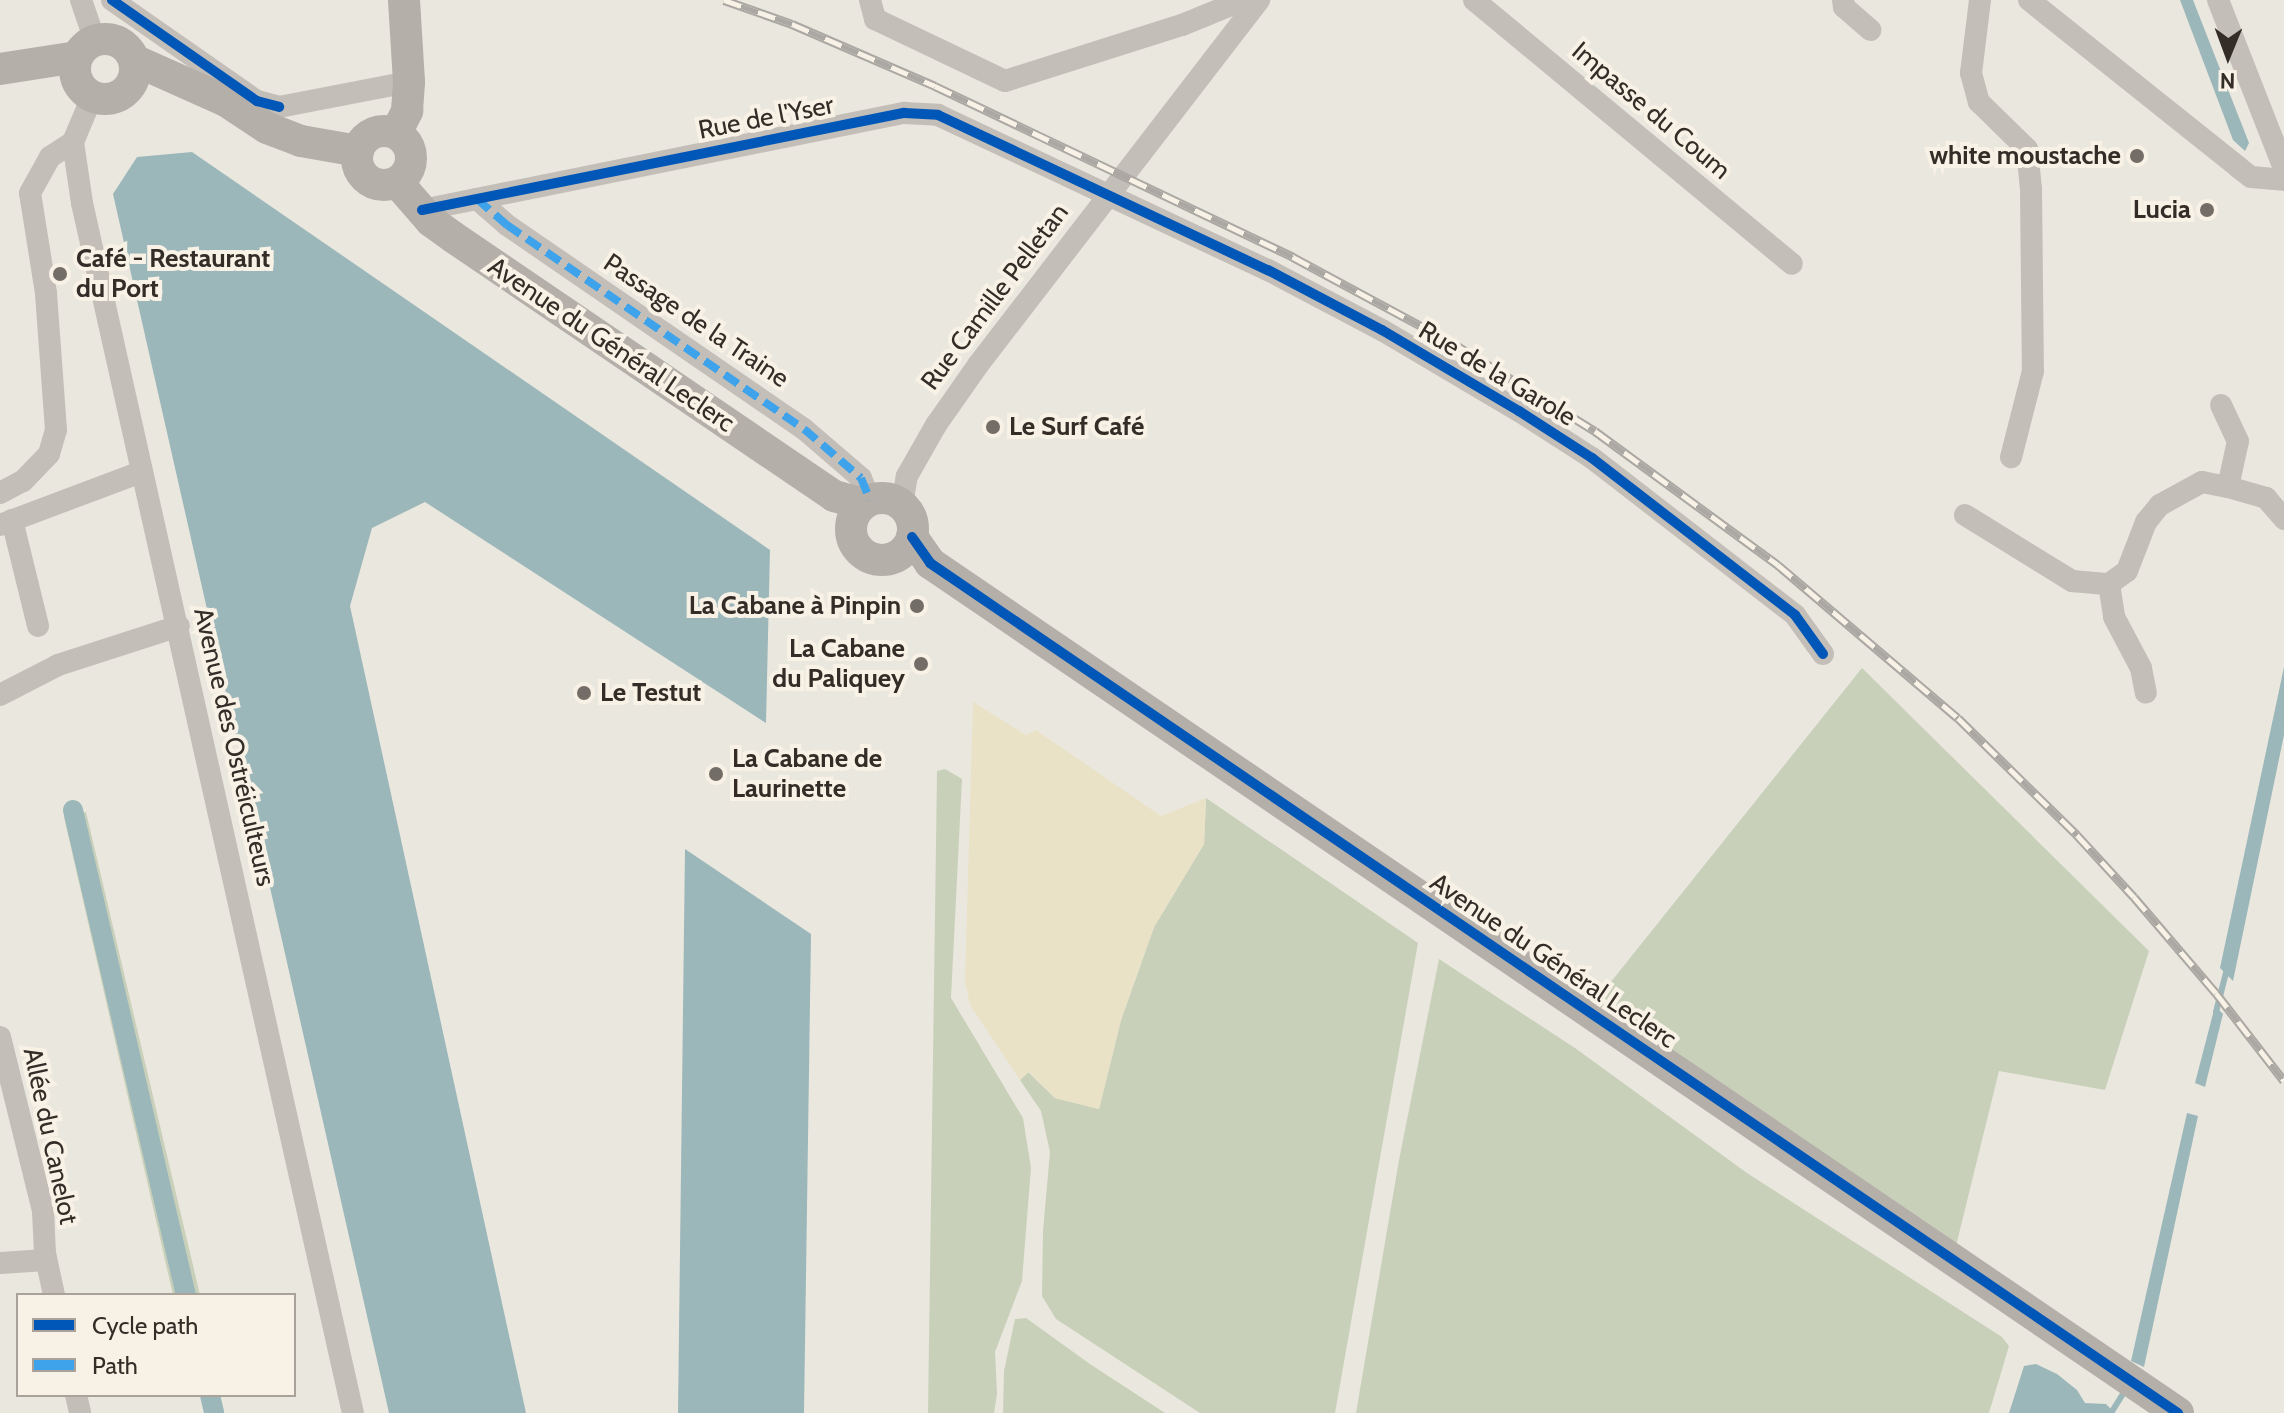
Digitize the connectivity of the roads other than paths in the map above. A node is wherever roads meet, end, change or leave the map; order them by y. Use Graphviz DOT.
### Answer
graph roads {
  1 [pos="81,0"];
  2 [pos="112,0"];
  3 [pos="404,0"];
  4 [pos="870,0"];
  5 [pos="1243,0"];
  6 [pos="1259,0"];
  7 [pos="1474,0"];
  8 [pos="1843,0"];
  9 [pos="1980,0"];
  10 [pos="2029,0"];
  11 [pos="2218,0"];
  12 [pos="1870,30"];
  13 [pos="134,60"];
  14 [pos="0,69"];
  15 [pos="85,69"];
  16 [pos="409,82"];
  17 [pos="185,83"];
  18 [pos="126,91"];
  19 [pos="396,133"];
  20 [pos="73,142"];
  21 [pos="358,151"];
  22 [pos="2284,168"];
  23 [pos="2284,180"];
  24 [pos="397,182"];
  25 [pos="1105,196"];
  26 [pos="477,199"];
  27 [pos="422,210"];
  28 [pos="1792,264"];
  29 [pos="2221,405"];
  30 [pos="2011,457"];
  31 [pos="141,472"];
  32 [pos="2228,487"];
  33 [pos="0,493"];
  34 [pos="872,501"];
  35 [pos="1965,515"];
  36 [pos="2284,519"];
  37 [pos="6,522"];
  38 [pos="912,553"];
  39 [pos="2109,584"];
  40 [pos="38,626"];
  41 [pos="179,626"];
  42 [pos="1823,654"];
  43 [pos="2146,693"];
  44 [pos="0,695"];
  45 [pos="0,1037"];
  46 [pos="9,1116"];
  47 [pos="46,1260"];
  48 [pos="0,1263"];
  49 [pos="54,1293"];
  50 [pos="353,1413"];
  51 [pos="2178,1413"];
  1 -- 15 [label="street"];
  2 -- 16 [label="street"];
  3 -- 16 [label="main road"];
  4 -- 5 [label="street"];
  6 -- 25 [label="street, Rue Camille Pelletan"];
  7 -- 28 [label="street, Impasse du Coum"];
  8 -- 12 [label="street"];
  9 -- 30 [label="street"];
  10 -- 23 [label="street"];
  11 -- 22 [label="street"];
  13 -- 15 [label="main road"];
  13 -- 17 [label="main road"];
  13 -- 18 [label="main road"];
  14 -- 15 [label="main road"];
  15 -- 18 [label="main road"];
  15 -- 20 [label="street"];
  16 -- 19 [label="main road"];
  17 -- 18 [label="main road"];
  17 -- 21 [label="main road"];
  19 -- 21 [label="main road"];
  19 -- 24 [label="main road"];
  20 -- 31 [label="street, Avenue des Ostréiculteurs"];
  20 -- 33 [label="street"];
  21 -- 24 [label="main road"];
  24 -- 27 [label="main road, Avenue du Général Leclerc"];
  25 -- 26 [label="street, Rue de l'Yser"];
  25 -- 34 [label="street, Rue Camille Pelletan"];
  25 -- 42 [label="street, Rue de la Garole"];
  26 -- 27 [label="street, Rue de l'Yser"];
  26 -- 34 [label="street, Passage de la Traine"];
  27 -- 34 [label="main road, Avenue du Général Leclerc"];
  29 -- 32 [label="street"];
  31 -- 37 [label="street"];
  31 -- 41 [label="street, Avenue des Ostréiculteurs"];
  32 -- 36 [label="street"];
  32 -- 39 [label="street"];
  34 -- 38 [label="main road"];
  34 -- 38 [label="main road, Avenue du Général Leclerc"];
  35 -- 39 [label="street"];
  37 -- 40 [label="street"];
  38 -- 51 [label="main road, Avenue du Général Leclerc"];
  39 -- 43 [label="street"];
  41 -- 44 [label="street"];
  41 -- 50 [label="street, Avenue des Ostréiculteurs"];
  45 -- 46 [label="street, Allée du Canelot"];
  46 -- 47 [label="street, Allée du Canelot"];
  47 -- 48 [label="street"];
  47 -- 49 [label="street, Allée du Canelot"];
}
